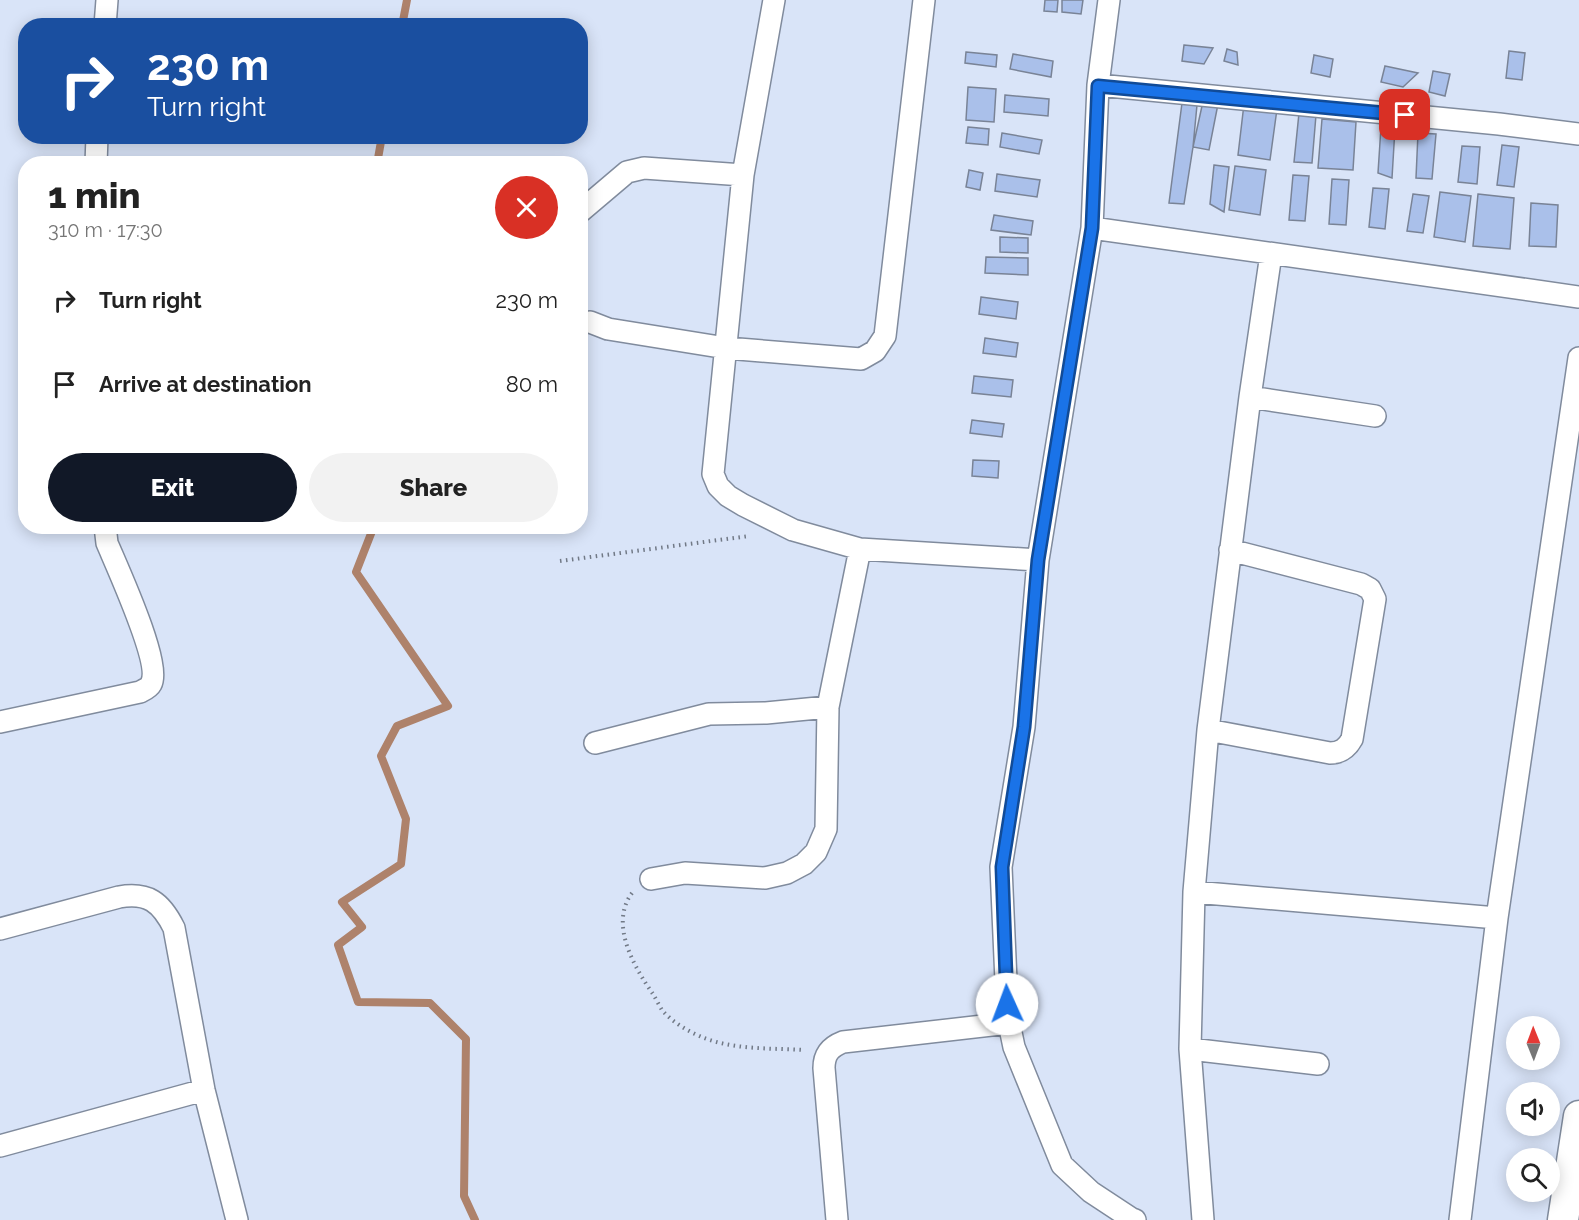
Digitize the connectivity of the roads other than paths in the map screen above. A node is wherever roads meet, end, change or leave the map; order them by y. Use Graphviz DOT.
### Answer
graph roads {
  1 [pos="106,0"];
  2 [pos="774,0"];
  3 [pos="924,0"];
  4 [pos="1109,0"];
  5 [pos="105,18"];
  6 [pos="1098,86"];
  7 [pos="1579,134"];
  8 [pos="743,175"];
  9 [pos="588,205"];
  10 [pos="1092,228"];
  11 [pos="1271,254"];
  12 [pos="1579,297"];
  13 [pos="590,322"];
  14 [pos="726,348"];
  15 [pos="1579,358"];
  16 [pos="1250,397"];
  17 [pos="1375,416"];
  18 [pos="106,534"];
  19 [pos="860,549"];
  20 [pos="1230,550"];
  21 [pos="1038,560"];
  22 [pos="828,707"];
  23 [pos="0,722"];
  24 [pos="1208,730"];
  25 [pos="595,743"];
  26 [pos="651,879"];
  27 [pos="1194,892"];
  28 [pos="1497,918"];
  29 [pos="0,929"];
  30 [pos="1009,1023"];
  31 [pos="1190,1049"];
  32 [pos="1318,1064"];
  33 [pos="204,1090"];
  34 [pos="1579,1116"];
  35 [pos="0,1146"];
  36 [pos="237,1220"];
  37 [pos="837,1220"];
  38 [pos="1136,1220"];
  39 [pos="1203,1220"];
  40 [pos="1460,1220"];
  41 [pos="1563,1220"];
  1 -- 5 [label="street"];
  2 -- 8 [label="street"];
  3 -- 14 [label="street"];
  4 -- 6 [label="street"];
  6 -- 7 [label="street"];
  6 -- 10 [label="street"];
  8 -- 9 [label="street"];
  8 -- 14 [label="street"];
  10 -- 11 [label="street"];
  10 -- 21 [label="street"];
  11 -- 12 [label="street"];
  11 -- 16 [label="street"];
  13 -- 14 [label="street"];
  14 -- 19 [label="street"];
  15 -- 28 [label="street"];
  16 -- 17 [label="street"];
  16 -- 20 [label="street"];
  18 -- 23 [label="street"];
  19 -- 21 [label="street"];
  19 -- 22 [label="street"];
  20 -- 24 [label="street"];
  20 -- 24 [label="street"];
  21 -- 30 [label="street"];
  22 -- 25 [label="street"];
  22 -- 26 [label="street"];
  24 -- 27 [label="street"];
  27 -- 28 [label="street"];
  27 -- 31 [label="street"];
  28 -- 40 [label="street"];
  29 -- 33 [label="street"];
  30 -- 37 [label="street"];
  30 -- 38 [label="street"];
  31 -- 32 [label="street"];
  31 -- 39 [label="street"];
  33 -- 35 [label="street"];
  33 -- 36 [label="street"];
  34 -- 41 [label="street"];
}
